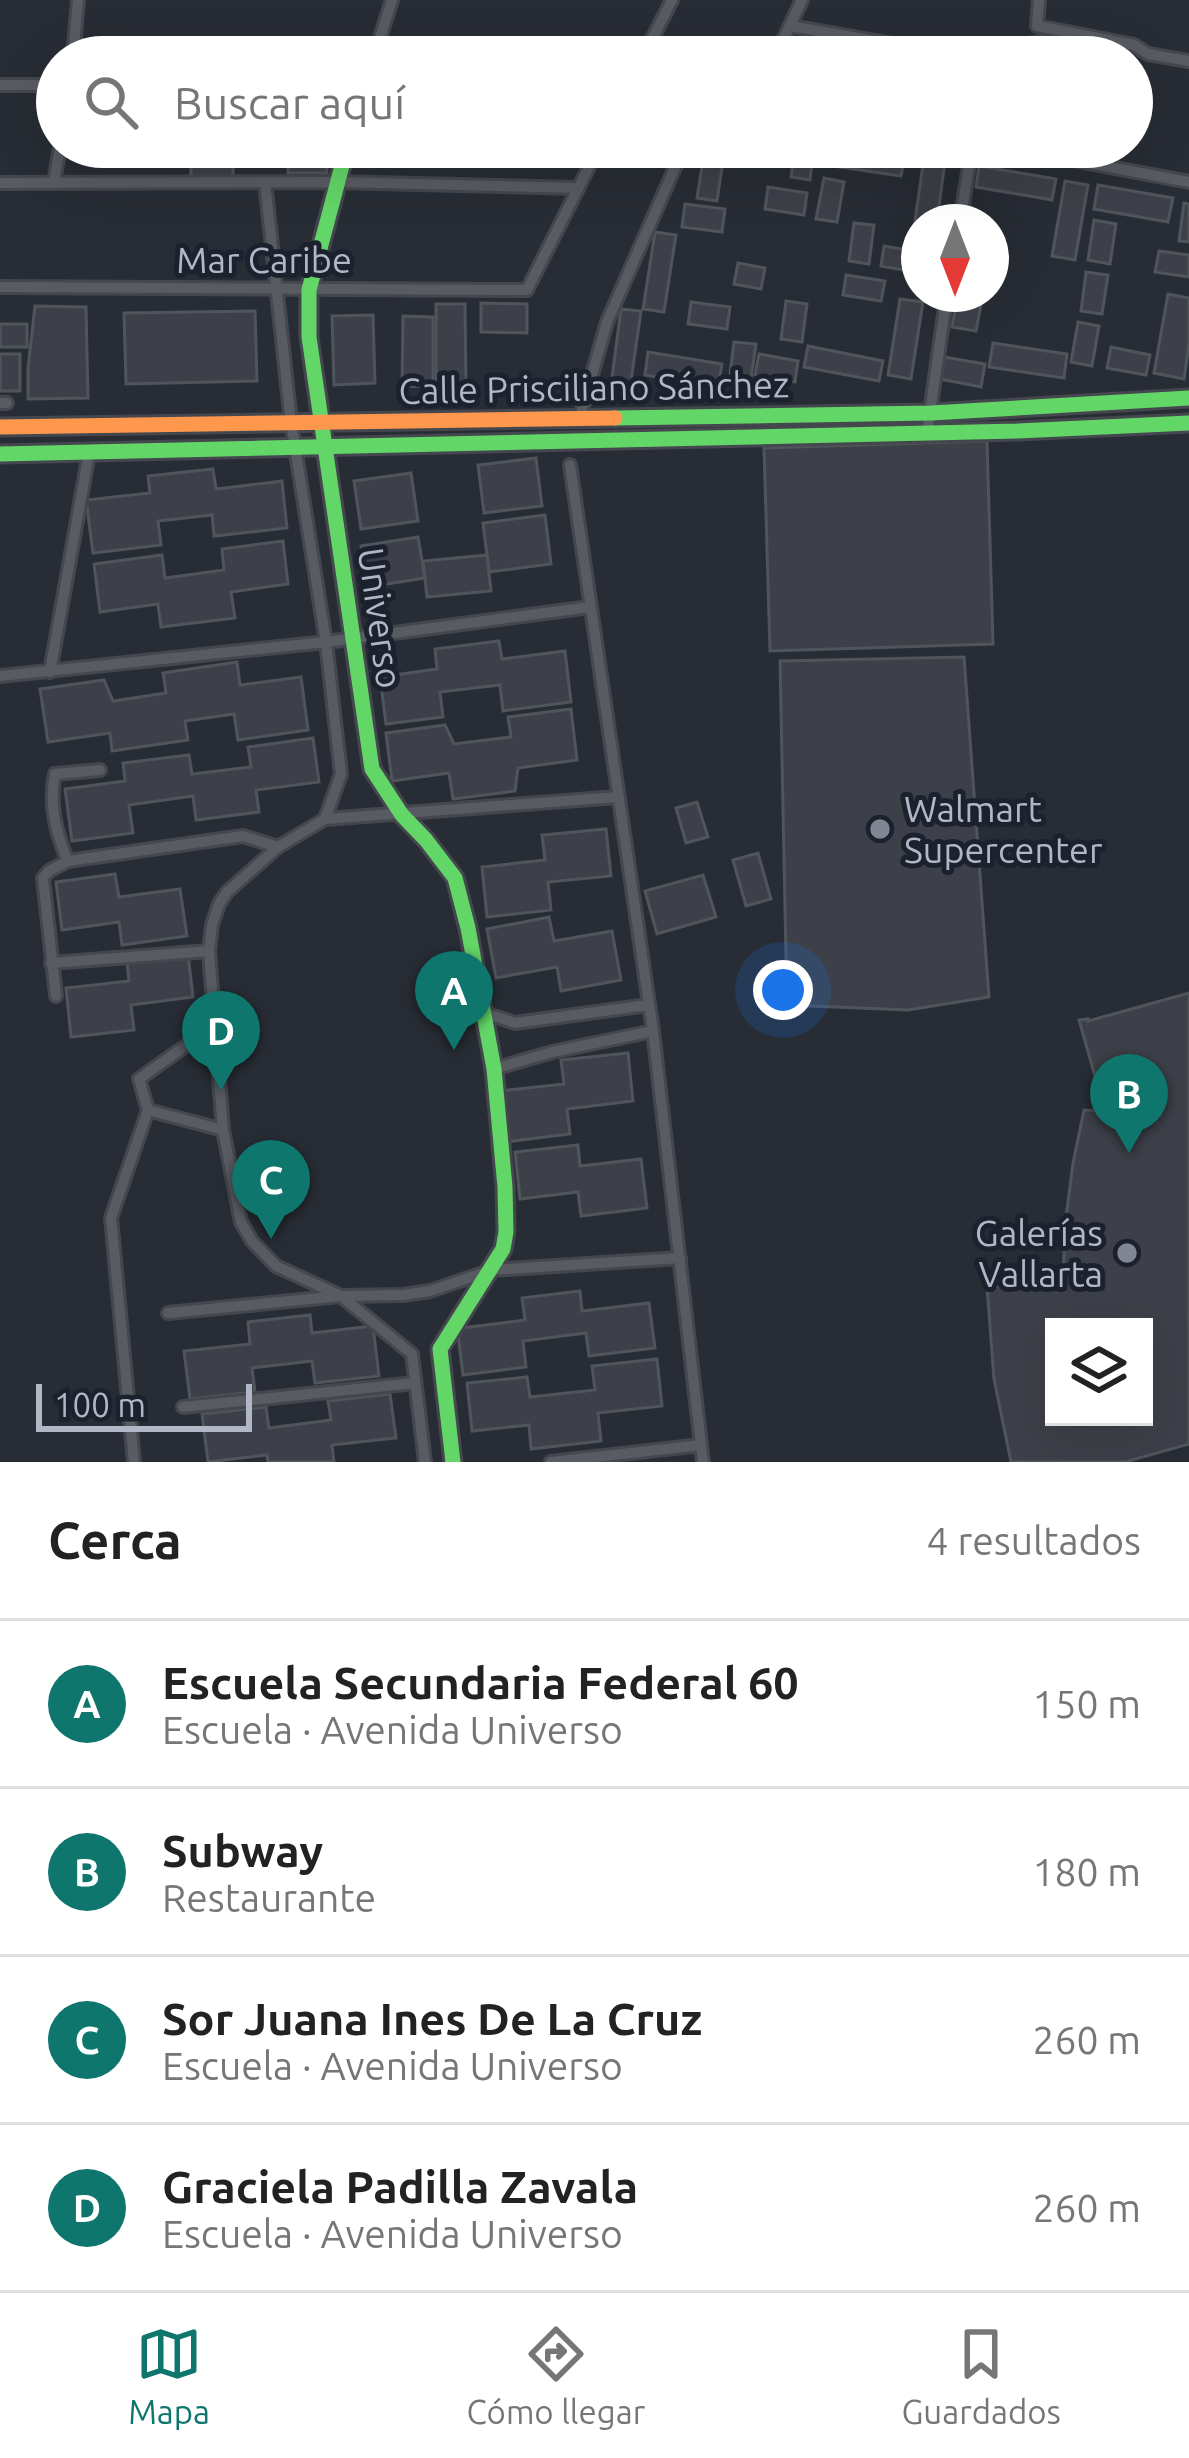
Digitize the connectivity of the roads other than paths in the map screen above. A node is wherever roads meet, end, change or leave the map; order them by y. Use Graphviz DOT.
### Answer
graph roads {
  1 [pos="78,0"];
  2 [pos="392,0"];
  3 [pos="672,0"];
  4 [pos="802,0"];
  5 [pos="1040,0"];
  6 [pos="790,26"];
  7 [pos="75,36"];
  8 [pos="381,36"];
  9 [pos="654,36"];
  10 [pos="785,36"];
  11 [pos="847,36"];
  12 [pos="1088,36"];
  13 [pos="1153,55"];
  14 [pos="1189,62"];
  15 [pos="0,85"];
  16 [pos="36,85"];
  17 [pos="56,168"];
  18 [pos="341,168"];
  19 [pos="588,168"];
  20 [pos="675,168"];
  21 [pos="969,168"];
  22 [pos="1115,168"];
  23 [pos="54,182"];
  24 [pos="265,182"];
  25 [pos="337,182"];
  26 [pos="1189,182"];
  27 [pos="0,183"];
  28 [pos="578,188"];
  29 [pos="963,204"];
  30 [pos="0,287"];
  31 [pos="276,290"];
  32 [pos="308,290"];
  33 [pos="945,312"];
  34 [pos="1189,398"];
  35 [pos="931,412"];
  36 [pos="580,417"];
  37 [pos="321,421"];
  38 [pos="291,422"];
  39 [pos="1189,423"];
  40 [pos="0,427"];
  41 [pos="927,433"];
  42 [pos="326,448"];
  43 [pos="297,449"];
  44 [pos="89,453"];
  45 [pos="0,454"];
  46 [pos="570,465"];
  47 [pos="590,607"];
  48 [pos="354,638"];
  49 [pos="326,642"];
  50 [pos="50,673"];
  51 [pos="0,676"];
  52 [pos="372,769"];
  53 [pos="100,770"];
  54 [pos="341,774"];
  55 [pos="618,796"];
  56 [pos="403,815"];
  57 [pos="325,819"];
  58 [pos="278,847"];
  59 [pos="68,861"];
  60 [pos="209,951"];
  61 [pos="52,963"];
  62 [pos="56,996"];
  63 [pos="648,1005"];
  64 [pos="485,1013"];
  65 [pos="215,1024"];
  66 [pos="653,1031"];
  67 [pos="494,1070"];
  68 [pos="148,1110"];
  69 [pos="224,1130"];
  70 [pos="680,1258"];
  71 [pos="492,1270"];
  72 [pos="341,1296"];
  73 [pos="168,1313"];
  74 [pos="440,1349"];
  75 [pos="412,1354"];
  76 [pos="415,1383"];
  77 [pos="183,1407"];
  78 [pos="701,1445"];
  79 [pos="134,1462"];
  80 [pos="425,1462"];
  81 [pos="453,1462"];
  82 [pos="551,1462"];
  83 [pos="703,1462"];
  1 -- 7 [label="street"];
  2 -- 8 [label="street"];
  3 -- 9 [label="street"];
  4 -- 6 [label="street"];
  5 -- 12 [label="street"];
  6 -- 10 [label="street"];
  6 -- 11 [label="street"];
  13 -- 14 [label="street"];
  15 -- 16 [label="street"];
  17 -- 23 [label="street"];
  18 -- 25 [label="main road, Universo"];
  19 -- 28 [label="street"];
  20 -- 36 [label="street"];
  21 -- 29 [label="street"];
  22 -- 26 [label="street"];
  23 -- 24 [label="street"];
  23 -- 27 [label="street"];
  24 -- 25 [label="street"];
  24 -- 31 [label="street, Universo"];
  25 -- 28 [label="street"];
  25 -- 32 [label="main road, Universo"];
  28 -- 32 [label="street, Mar Caribe"];
  30 -- 31 [label="street, Mar Caribe"];
  31 -- 32 [label="street, Mar Caribe"];
  31 -- 38 [label="street, Universo"];
  32 -- 37 [label="main road, Universo"];
  33 -- 35 [label="street"];
  34 -- 35 [label="main road, Calle Prisciliano Sánchez"];
  35 -- 36 [label="main road, Calle Prisciliano Sánchez"];
  35 -- 41 [label="street"];
  36 -- 37 [label="main road, Calle Prisciliano Sánchez"];
  37 -- 38 [label="main road, Calle Prisciliano Sánchez"];
  37 -- 42 [label="main road, Universo"];
  38 -- 40 [label="main road, Calle Prisciliano Sánchez"];
  38 -- 43 [label="street, Universo"];
  39 -- 41 [label="main road, Calle Prisciliano Sánchez"];
  41 -- 42 [label="main road, Calle Prisciliano Sánchez"];
  42 -- 43 [label="main road, Calle Prisciliano Sánchez"];
  42 -- 48 [label="main road, Universo"];
  43 -- 44 [label="main road, Calle Prisciliano Sánchez"];
  43 -- 49 [label="street, Universo"];
  44 -- 45 [label="main road, Calle Prisciliano Sánchez"];
  44 -- 50 [label="street"];
  46 -- 47 [label="street"];
  47 -- 48 [label="street"];
  47 -- 55 [label="street"];
  48 -- 49 [label="street"];
  48 -- 52 [label="main road, Universo"];
  49 -- 50 [label="street"];
  49 -- 54 [label="street, Universo"];
  50 -- 51 [label="street"];
  52 -- 54 [label="street"];
  52 -- 56 [label="main road, Universo"];
  53 -- 59 [label="street"];
  54 -- 57 [label="street, Universo"];
  55 -- 56 [label="street"];
  55 -- 63 [label="street"];
  56 -- 57 [label="street"];
  56 -- 64 [label="main road"];
  57 -- 58 [label="street"];
  58 -- 59 [label="street"];
  58 -- 60 [label="street"];
  59 -- 61 [label="street"];
  60 -- 61 [label="street"];
  60 -- 65 [label="street"];
  61 -- 62 [label="street"];
  63 -- 64 [label="street"];
  63 -- 66 [label="street"];
  64 -- 67 [label="main road"];
  65 -- 68 [label="street"];
  65 -- 69 [label="street"];
  66 -- 67 [label="street"];
  66 -- 70 [label="street"];
  67 -- 71 [label="main road"];
  68 -- 69 [label="street"];
  68 -- 79 [label="street"];
  69 -- 72 [label="street"];
  70 -- 71 [label="street"];
  70 -- 78 [label="street"];
  71 -- 72 [label="street"];
  71 -- 74 [label="main road"];
  72 -- 73 [label="street"];
  72 -- 75 [label="street"];
  74 -- 75 [label="street"];
  74 -- 81 [label="main road"];
  75 -- 76 [label="street"];
  76 -- 77 [label="street"];
  76 -- 80 [label="street"];
  78 -- 82 [label="street"];
  78 -- 83 [label="street"];
}
